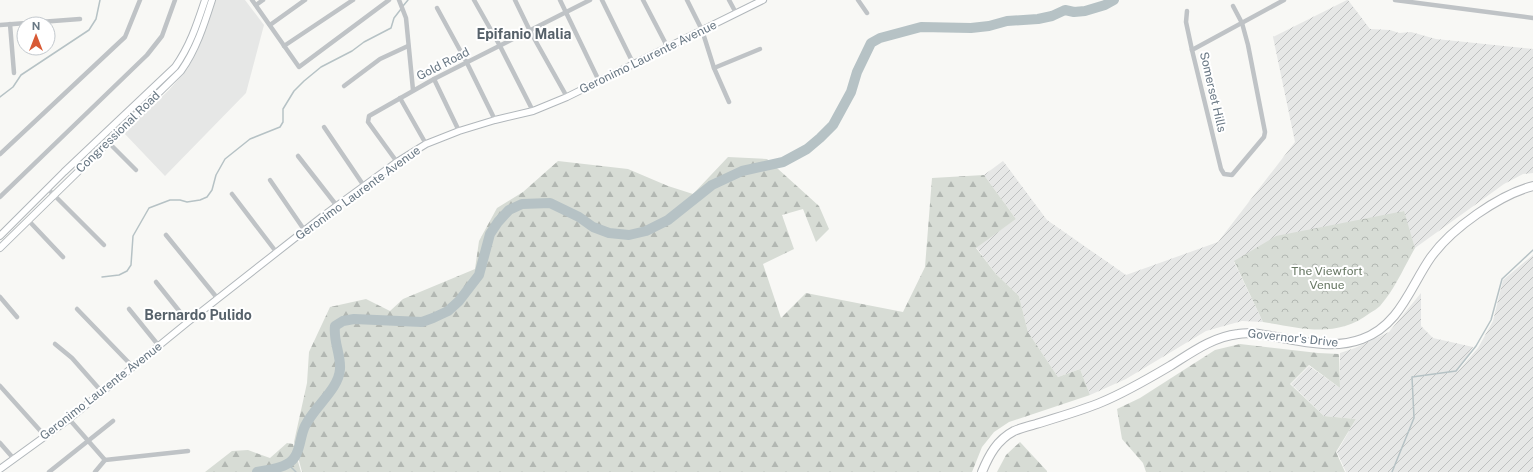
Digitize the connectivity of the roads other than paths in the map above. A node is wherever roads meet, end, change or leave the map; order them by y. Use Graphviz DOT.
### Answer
graph roads {
  1 [pos="140,0"];
  2 [pos="175,0"];
  3 [pos="205,0"];
  4 [pos="212,0"];
  5 [pos="252,0"];
  6 [pos="263,0"];
  7 [pos="305,0"];
  8 [pos="353,0"];
  9 [pos="389,0"];
  10 [pos="399,0"];
  11 [pos="474,0"];
  12 [pos="515,0"];
  13 [pos="560,0"];
  14 [pos="590,0"];
  15 [pos="602,0"];
  16 [pos="643,0"];
  17 [pos="687,0"];
  18 [pos="729,0"];
  19 [pos="763,0"];
  20 [pos="858,0"];
  21 [pos="1284,0"];
  22 [pos="1395,0"];
  23 [pos="256,5"];
  24 [pos="1233,6"];
  25 [pos="437,8"];
  26 [pos="1187,10"];
  27 [pos="566,11"];
  28 [pos="736,13"];
  29 [pos="867,13"];
  30 [pos="1533,18"];
  31 [pos="80,19"];
  32 [pos="1242,23"];
  33 [pos="10,24"];
  34 [pos="0,25"];
  35 [pos="270,25"];
  36 [pos="702,30"];
  37 [pos="530,31"];
  38 [pos="284,46"];
  39 [pos="408,46"];
  40 [pos="500,46"];
  41 [pos="668,48"];
  42 [pos="760,49"];
  43 [pos="1192,50"];
  44 [pos="467,63"];
  45 [pos="634,65"];
  46 [pos="714,68"];
  47 [pos="14,73"];
  48 [pos="434,79"];
  49 [pos="599,81"];
  50 [pos="344,86"];
  51 [pos="413,90"];
  52 [pos="567,97"];
  53 [pos="400,98"];
  54 [pos="729,102"];
  55 [pos="533,111"];
  56 [pos="495,120"];
  57 [pos="324,127"];
  58 [pos="459,131"];
  59 [pos="108,142"];
  60 [pos="426,144"];
  61 [pos="0,154"];
  62 [pos="298,156"];
  63 [pos="397,162"];
  64 [pos="72,165"];
  65 [pos="136,170"];
  66 [pos="78,171"];
  67 [pos="270,180"];
  68 [pos="364,186"];
  69 [pos="1533,186"];
  70 [pos="48,189"];
  71 [pos="232,194"];
  72 [pos="0,196"];
  73 [pos="55,196"];
  74 [pos="337,206"];
  75 [pos="29,221"];
  76 [pos="305,231"];
  77 [pos="166,235"];
  78 [pos="0,236"];
  79 [pos="104,245"];
  80 [pos="0,248"];
  81 [pos="276,253"];
  82 [pos="63,257"];
  83 [pos="156,282"];
  84 [pos="0,297"];
  85 [pos="218,299"];
  86 [pos="77,309"];
  87 [pos="129,309"];
  88 [pos="17,317"];
  89 [pos="188,322"];
  90 [pos="55,344"];
  91 [pos="159,346"];
  92 [pos="133,367"];
  93 [pos="0,386"];
  94 [pos="102,392"];
  95 [pos="69,419"];
  96 [pos="113,421"];
  97 [pos="45,436"];
  98 [pos="89,441"];
  99 [pos="0,443"];
  100 [pos="188,451"];
  101 [pos="14,459"];
  102 [pos="105,460"];
  103 [pos="0,469"];
  104 [pos="49,472"];
  105 [pos="95,472"];
  106 [pos="982,472"];
  1 -- 61 [label="street"];
  2 -- 72 [label="street"];
  3 -- 64 [label="street, Congressional Road"];
  4 -- 59 [label="street, Congressional Road"];
  5 -- 23 [label="street"];
  6 -- 23 [label="street"];
  7 -- 35 [label="street"];
  8 -- 38 [label="street"];
  9 -- 38 [label="street"];
  10 -- 39 [label="street"];
  11 -- 40 [label="street"];
  12 -- 37 [label="street"];
  13 -- 27 [label="street"];
  14 -- 27 [label="street, Gold Road"];
  15 -- 45 [label="street"];
  16 -- 41 [label="street"];
  17 -- 36 [label="street"];
  18 -- 28 [label="street"];
  19 -- 28 [label="street, Geronimo Laurente Avenue"];
  20 -- 29 [label="street"];
  21 -- 32 [label="street"];
  22 -- 30 [label="street"];
  23 -- 35 [label="street"];
  24 -- 32 [label="street"];
  25 -- 44 [label="street"];
  26 -- 43 [label="street, Somerset Hills"];
  27 -- 37 [label="street, Gold Road"];
  27 -- 49 [label="street"];
  28 -- 36 [label="street, Geronimo Laurente Avenue"];
  31 -- 33 [label="street"];
  32 -- 43 [label="street"];
  32 -- 43 [label="street, Somerset Hills"];
  33 -- 34 [label="street"];
  33 -- 47 [label="street"];
  35 -- 38 [label="street"];
  36 -- 41 [label="street, Geronimo Laurente Avenue"];
  36 -- 46 [label="street"];
  37 -- 40 [label="street, Gold Road"];
  37 -- 52 [label="street"];
  39 -- 50 [label="street"];
  39 -- 51 [label="street"];
  40 -- 44 [label="street, Gold Road"];
  40 -- 55 [label="street"];
  41 -- 45 [label="street, Geronimo Laurente Avenue"];
  42 -- 46 [label="street"];
  44 -- 48 [label="street, Gold Road"];
  44 -- 56 [label="street"];
  45 -- 49 [label="street, Geronimo Laurente Avenue"];
  46 -- 54 [label="street"];
  48 -- 51 [label="street, Gold Road"];
  48 -- 58 [label="street"];
  49 -- 52 [label="street, Geronimo Laurente Avenue"];
  51 -- 53 [label="street, Gold Road"];
  52 -- 55 [label="street, Geronimo Laurente Avenue"];
  53 -- 60 [label="street"];
  53 -- 63 [label="street"];
  55 -- 56 [label="street, Geronimo Laurente Avenue"];
  56 -- 58 [label="street, Geronimo Laurente Avenue"];
  57 -- 68 [label="street"];
  58 -- 60 [label="street, Geronimo Laurente Avenue"];
  59 -- 65 [label="street"];
  59 -- 66 [label="street, Congressional Road"];
  60 -- 63 [label="street, Geronimo Laurente Avenue"];
  62 -- 74 [label="street"];
  63 -- 68 [label="street, Geronimo Laurente Avenue"];
  64 -- 66 [label="street"];
  64 -- 70 [label="street, Congressional Road"];
  66 -- 73 [label="street, Congressional Road"];
  67 -- 76 [label="street"];
  68 -- 74 [label="street, Geronimo Laurente Avenue"];
  69 -- 106 [label="highway, Governor's Drive"];
  70 -- 73 [label="street"];
  70 -- 78 [label="street, Congressional Road"];
  71 -- 81 [label="street"];
  73 -- 75 [label="street, Congressional Road"];
  73 -- 79 [label="street"];
  74 -- 76 [label="street, Geronimo Laurente Avenue"];
  75 -- 80 [label="street, Congressional Road"];
  75 -- 82 [label="street"];
  76 -- 81 [label="street, Geronimo Laurente Avenue"];
  77 -- 85 [label="street"];
  81 -- 85 [label="street, Geronimo Laurente Avenue"];
  83 -- 89 [label="street"];
  84 -- 88 [label="street"];
  85 -- 89 [label="street, Geronimo Laurente Avenue"];
  86 -- 92 [label="street"];
  87 -- 91 [label="street"];
  89 -- 91 [label="street, Geronimo Laurente Avenue"];
  90 -- 94 [label="street"];
  91 -- 92 [label="street, Geronimo Laurente Avenue"];
  92 -- 94 [label="street, Geronimo Laurente Avenue"];
  93 -- 97 [label="street"];
  94 -- 95 [label="street, Geronimo Laurente Avenue"];
  95 -- 97 [label="street, Geronimo Laurente Avenue"];
  95 -- 98 [label="street"];
  96 -- 98 [label="street"];
  97 -- 101 [label="street, Geronimo Laurente Avenue"];
  98 -- 102 [label="street"];
  98 -- 104 [label="street"];
  99 -- 101 [label="street"];
  100 -- 102 [label="street"];
  101 -- 103 [label="street, Geronimo Laurente Avenue"];
  102 -- 105 [label="street"];
}
